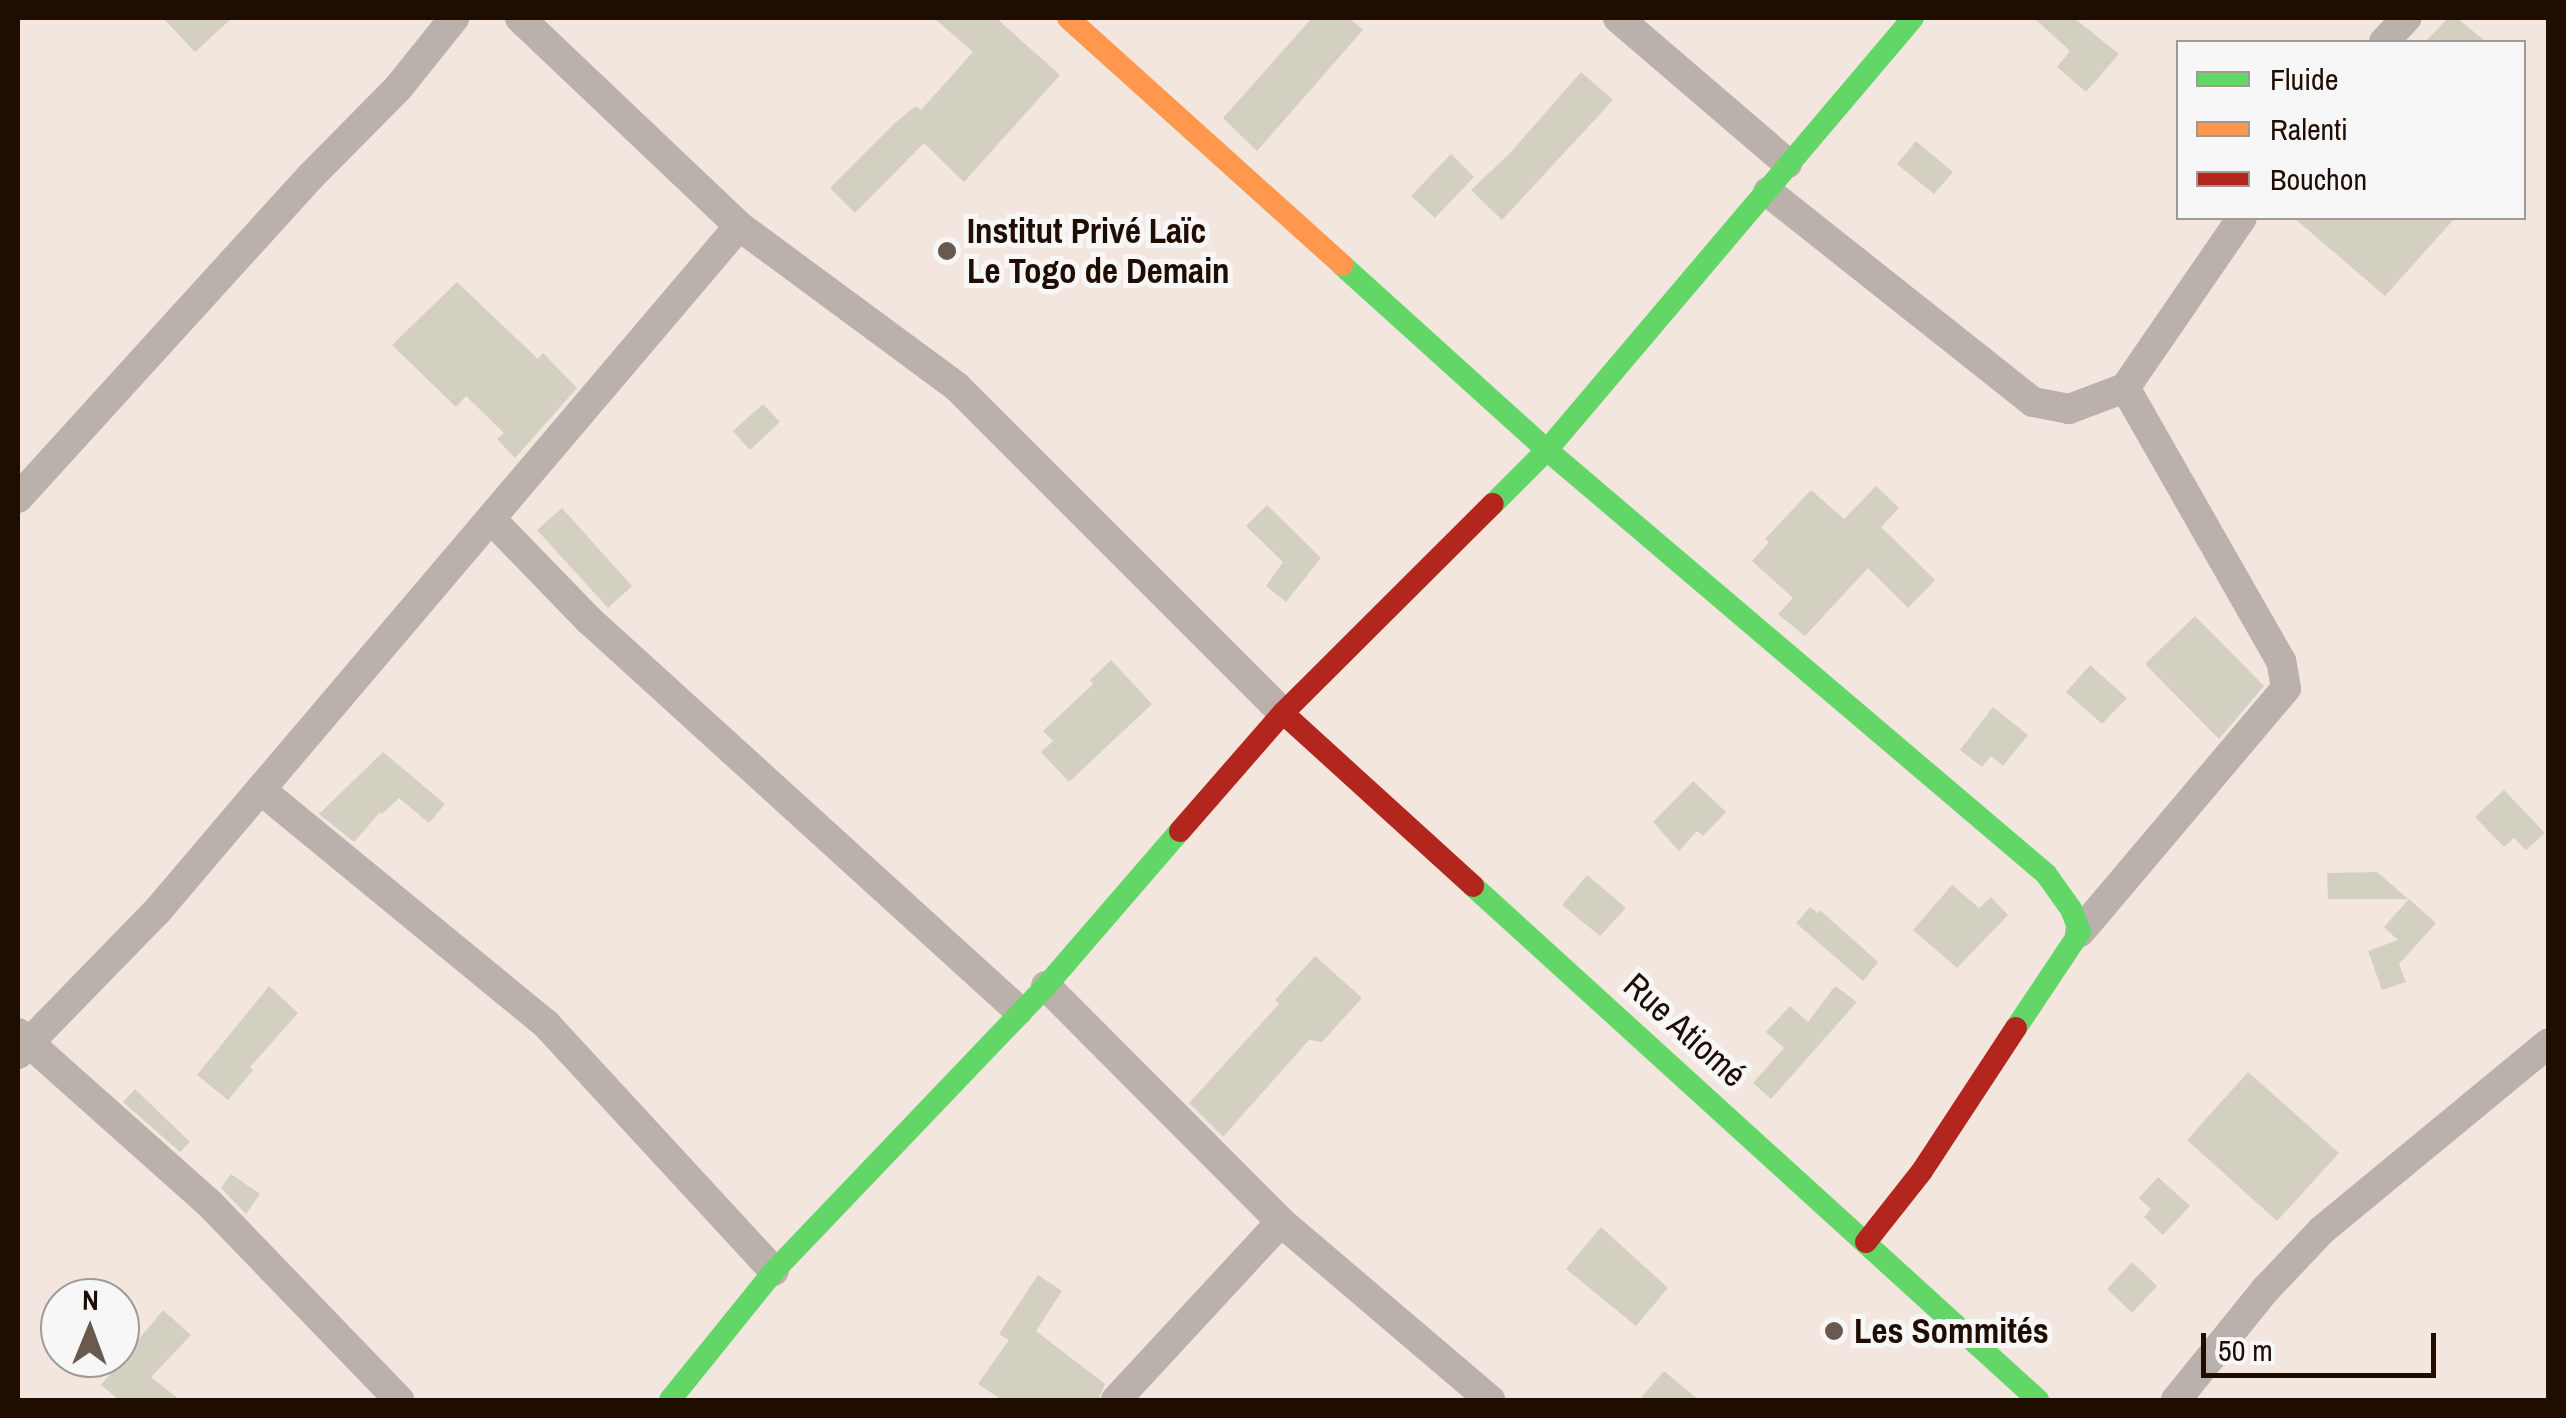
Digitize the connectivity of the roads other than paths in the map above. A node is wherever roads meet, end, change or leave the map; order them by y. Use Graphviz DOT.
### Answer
graph roads {
  1 [pos="454,18"];
  2 [pos="520,18"];
  3 [pos="1068,18"];
  4 [pos="1618,18"];
  5 [pos="1913,18"];
  6 [pos="2406,18"];
  7 [pos="2386,40"];
  8 [pos="1786,163"];
  9 [pos="1768,192"];
  10 [pos="2241,220"];
  11 [pos="739,226"];
  12 [pos="2125,388"];
  13 [pos="1547,450"];
  14 [pos="18,498"];
  15 [pos="490,519"];
  16 [pos="1283,713"];
  17 [pos="261,790"];
  18 [pos="2080,932"];
  19 [pos="1046,986"];
  20 [pos="1018,1010"];
  21 [pos="22,1043"];
  22 [pos="2548,1044"];
  23 [pos="1281,1222"];
  24 [pos="1866,1242"];
  25 [pos="774,1271"];
  26 [pos="399,1400"];
  27 [pos="670,1400"];
  28 [pos="1116,1400"];
  29 [pos="1490,1400"];
  30 [pos="2038,1400"];
  31 [pos="2176,1400"];
  1 -- 14 [label="street"];
  2 -- 11 [label="street"];
  3 -- 13 [label="street"];
  4 -- 8 [label="street"];
  5 -- 8 [label="street"];
  6 -- 7 [label="street"];
  8 -- 9 [label="street"];
  9 -- 12 [label="street"];
  9 -- 13 [label="street"];
  10 -- 12 [label="street"];
  11 -- 15 [label="street"];
  11 -- 16 [label="street"];
  12 -- 18 [label="street"];
  13 -- 16 [label="street"];
  13 -- 18 [label="street"];
  15 -- 17 [label="street"];
  15 -- 20 [label="street"];
  16 -- 19 [label="street"];
  16 -- 24 [label="street, Rue Atiomé"];
  17 -- 21 [label="street"];
  17 -- 25 [label="street"];
  18 -- 24 [label="street"];
  19 -- 20 [label="street"];
  19 -- 23 [label="street"];
  20 -- 25 [label="street"];
  21 -- 26 [label="street"];
  22 -- 31 [label="street"];
  23 -- 28 [label="street"];
  23 -- 29 [label="street"];
  24 -- 30 [label="street, Rue Atiomé"];
  25 -- 27 [label="street"];
}
